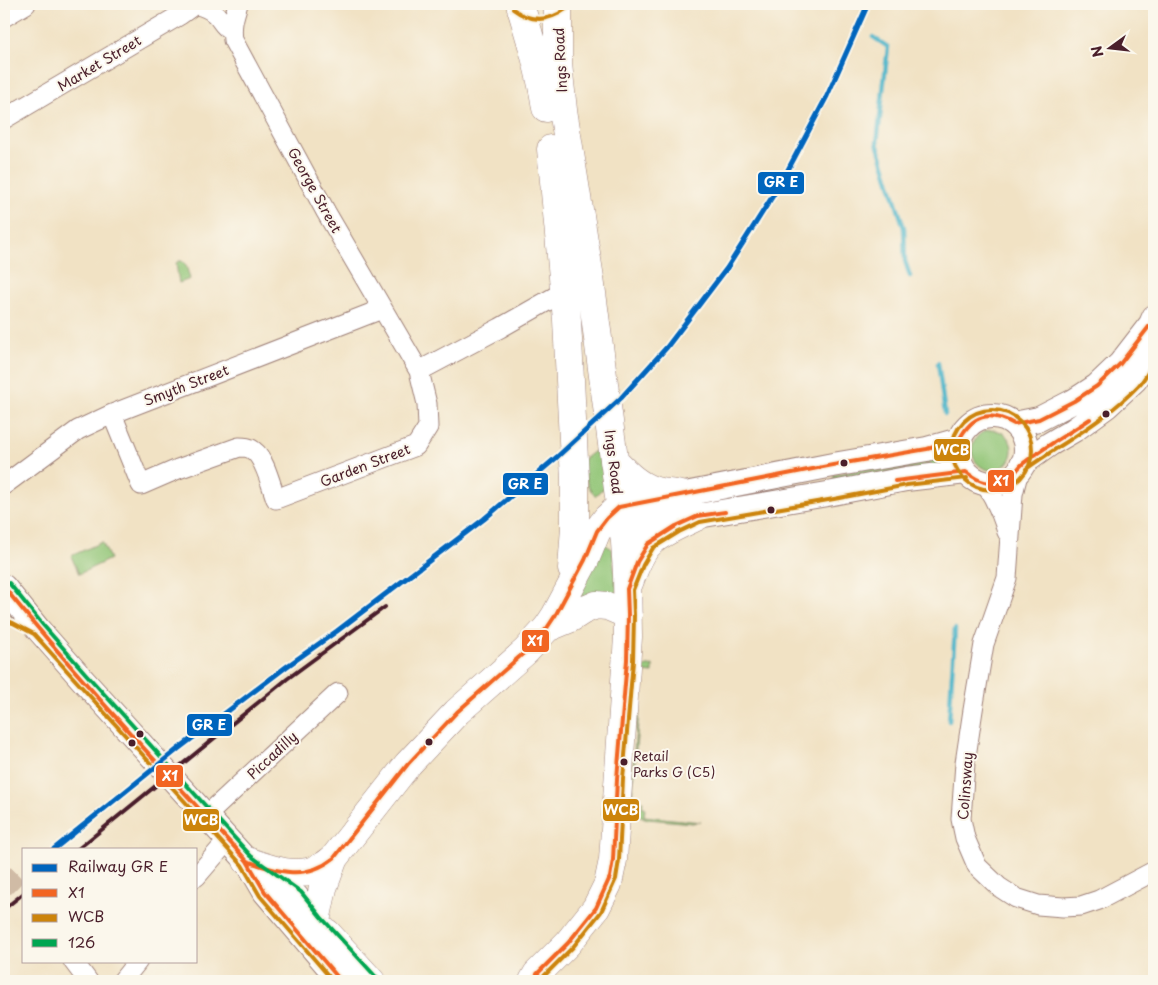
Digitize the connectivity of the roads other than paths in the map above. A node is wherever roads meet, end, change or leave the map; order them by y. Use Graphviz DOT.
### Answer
graph roads {
  1 [pos="26,4"];
  2 [pos="194,4"];
  3 [pos="238,4"];
  4 [pos="519,6"];
  5 [pos="560,6"];
  6 [pos="4,17"];
  7 [pos="232,30"];
  8 [pos="4,120"];
  9 [pos="565,291"];
  10 [pos="382,309"];
  11 [pos="1154,317"];
  12 [pos="1154,352"];
  13 [pos="419,371"];
  14 [pos="112,414"];
  15 [pos="1014,424"];
  16 [pos="959,440"];
  17 [pos="614,461"];
  18 [pos="1021,467"];
  19 [pos="976,478"];
  20 [pos="575,480"];
  21 [pos="4,485"];
  22 [pos="681,495"];
  23 [pos="698,516"];
  24 [pos="616,517"];
  25 [pos="1010,540"];
  26 [pos="570,586"];
  27 [pos="4,587"];
  28 [pos="628,602"];
  29 [pos="4,614"];
  30 [pos="547,628"];
  31 [pos="38,629"];
  32 [pos="338,693"];
  33 [pos="206,816"];
  34 [pos="228,840"];
  35 [pos="334,858"];
  36 [pos="247,861"];
  37 [pos="1154,871"];
  38 [pos="198,875"];
  39 [pos="316,921"];
  40 [pos="74,962"];
  41 [pos="137,962"];
  42 [pos="339,979"];
  43 [pos="85,980"];
  44 [pos="122,981"];
  45 [pos="371,981"];
  46 [pos="532,981"];
  1 -- 6 [label="street"];
  2 -- 7 [label="street, Market Street"];
  2 -- 8 [label="street, Market Street"];
  3 -- 7 [label="street"];
  4 -- 5 [label="highway"];
  4 -- 9 [label="highway, Ings Road"];
  5 -- 17 [label="highway, Ings Road"];
  7 -- 10 [label="street, George Street"];
  9 -- 13 [label="street"];
  9 -- 20 [label="highway, Ings Road"];
  10 -- 13 [label="street, George Street"];
  10 -- 14 [label="street, Smyth Street"];
  11 -- 15 [label="main road"];
  12 -- 18 [label="main road"];
  13 -- 14 [label="street, Garden Street"];
  14 -- 21 [label="street, Smyth Street"];
  15 -- 16 [label="main road"];
  15 -- 18 [label="main road"];
  16 -- 19 [label="main road"];
  16 -- 22 [label="main road"];
  17 -- 22 [label="highway"];
  17 -- 24 [label="highway, Ings Road"];
  18 -- 19 [label="main road"];
  18 -- 25 [label="street, Colinsway"];
  19 -- 23 [label="main road"];
  19 -- 25 [label="street, Colinsway"];
  20 -- 24 [label="highway"];
  20 -- 26 [label="highway, Ings Road"];
  22 -- 24 [label="main road"];
  23 -- 24 [label="main road"];
  23 -- 28 [label="highway"];
  24 -- 26 [label="highway"];
  24 -- 28 [label="highway, Ings Road"];
  25 -- 37 [label="street, Colinsway"];
  26 -- 30 [label="highway"];
  27 -- 31 [label="main road"];
  28 -- 30 [label="highway"];
  28 -- 46 [label="highway, Ings Road"];
  29 -- 31 [label="main road"];
  30 -- 35 [label="highway"];
  31 -- 33 [label="main road"];
  32 -- 33 [label="street, Piccadilly"];
  33 -- 34 [label="main road"];
  34 -- 36 [label="main road"];
  34 -- 38 [label="street"];
  35 -- 36 [label="highway"];
  35 -- 39 [label="highway"];
  36 -- 39 [label="main road"];
  36 -- 42 [label="main road"];
  39 -- 42 [label="highway"];
  39 -- 45 [label="highway"];
  40 -- 43 [label="street"];
  41 -- 44 [label="street"];
}
